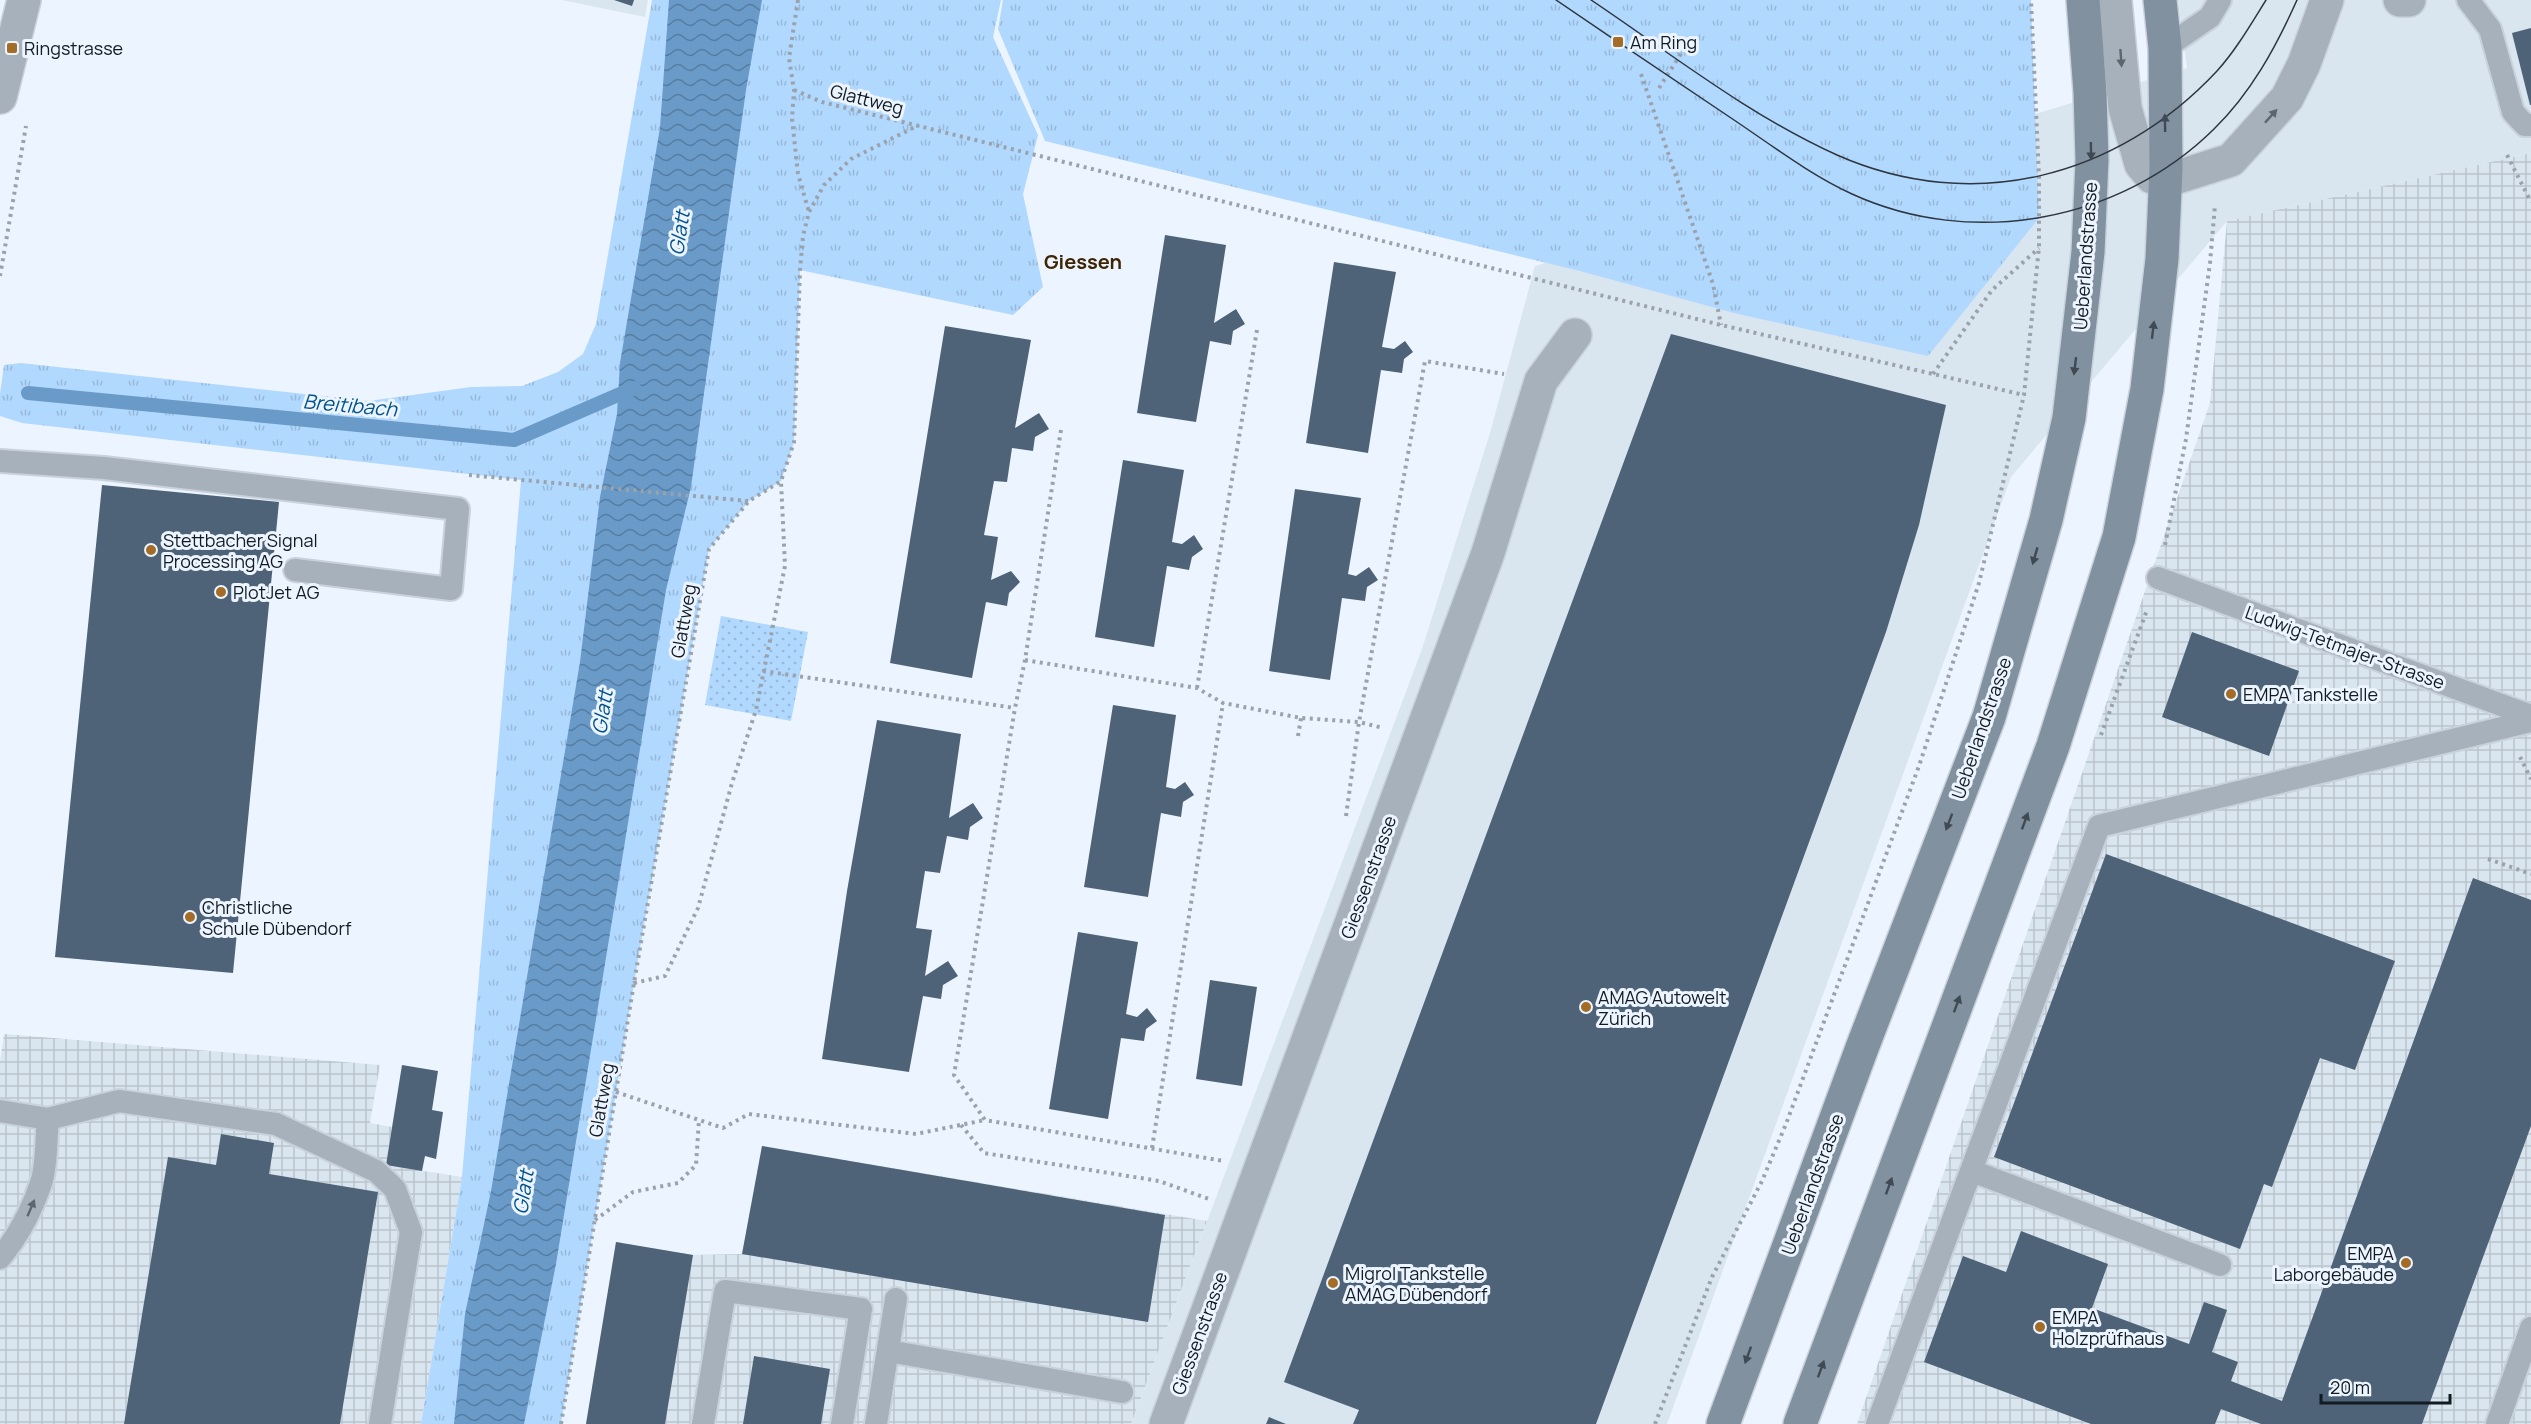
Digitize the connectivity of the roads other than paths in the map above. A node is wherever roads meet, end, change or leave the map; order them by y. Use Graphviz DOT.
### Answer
graph roads {
  1 [pos="24,0"];
  2 [pos="2083,0"];
  3 [pos="2115,0"];
  4 [pos="2160,0"];
  5 [pos="2326,0"];
  6 [pos="2400,0"];
  7 [pos="2409,0"];
  8 [pos="2468,0"];
  9 [pos="2214,6"];
  10 [pos="2165,48"];
  11 [pos="0,97"];
  12 [pos="2531,125"];
  13 [pos="2165,181"];
  14 [pos="1575,335"];
  15 [pos="0,461"];
  16 [pos="295,570"];
  17 [pos="2158,578"];
  18 [pos="2531,718"];
  19 [pos="0,1111"];
  20 [pos="48,1119"];
  21 [pos="1972,1171"];
  22 [pos="0,1258"];
  23 [pos="2220,1265"];
  24 [pos="896,1299"];
  25 [pos="2531,1328"];
  26 [pos="888,1351"];
  27 [pos="1122,1392"];
  28 [pos="380,1424"];
  29 [pos="703,1424"];
  30 [pos="842,1424"];
  31 [pos="876,1424"];
  32 [pos="1166,1424"];
  33 [pos="1723,1424"];
  34 [pos="1800,1424"];
  35 [pos="1877,1424"];
  36 [pos="2498,1424"];
  1 -- 11 [label="street"];
  2 -- 33 [label="main road, Ueberlandstrasse, one-way"];
  3 -- 13 [label="street, one-way"];
  4 -- 10 [label="main road"];
  13 -- 5 [label="street, one-way"];
  6 -- 7 [label="street"];
  8 -- 12 [label="lane"];
  9 -- 10 [label="lane"];
  13 -- 10 [label="main road, one-way"];
  34 -- 13 [label="main road, one-way"];
  14 -- 32 [label="street, Giessenstrasse"];
  15 -- 16 [label="lane"];
  17 -- 18 [label="lane, Ludwig-Tetmajer-Strasse"];
  18 -- 21 [label="lane"];
  19 -- 20 [label="lane"];
  22 -- 20 [label="lane, one-way"];
  20 -- 28 [label="lane"];
  21 -- 23 [label="lane"];
  21 -- 35 [label="lane"];
  24 -- 26 [label="lane"];
  25 -- 36 [label="lane"];
  26 -- 27 [label="lane"];
  26 -- 31 [label="lane"];
  29 -- 30 [label="lane"];
}
